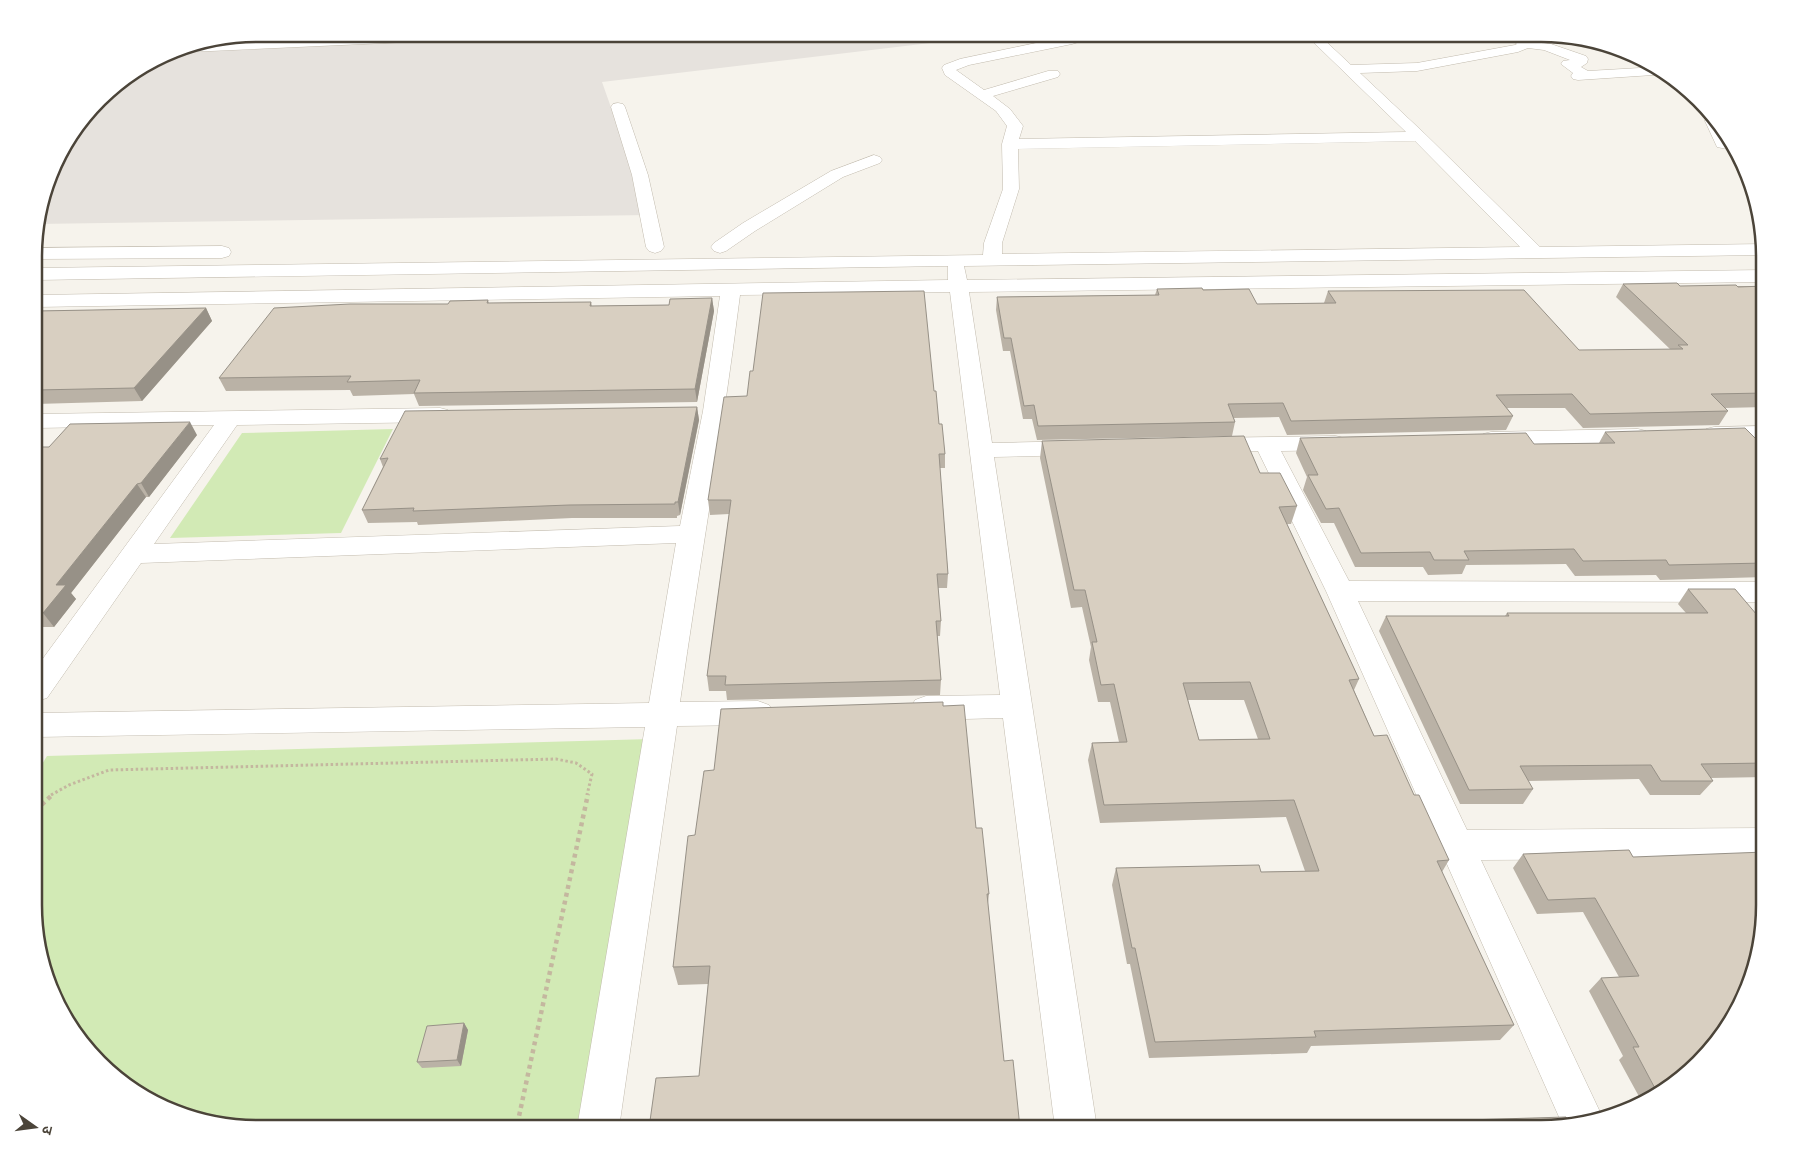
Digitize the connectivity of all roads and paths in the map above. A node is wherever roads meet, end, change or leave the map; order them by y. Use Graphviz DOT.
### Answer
graph roads {
  1 [pos="320,42"];
  2 [pos="1062,42"];
  3 [pos="1319,42"];
  4 [pos="1523,42"];
  5 [pos="1527,44"];
  6 [pos="218,47"];
  7 [pos="1348,69"];
  8 [pos="1650,72"];
  9 [pos="1053,74"];
  10 [pos="982,95"];
  11 [pos="618,107"];
  12 [pos="1419,136"];
  13 [pos="1010,144"];
  14 [pos="874,160"];
  15 [pos="1755,234"];
  16 [pos="1522,238"];
  17 [pos="720,247"];
  18 [pos="635,248"];
  19 [pos="655,248"];
  20 [pos="1756,249"];
  21 [pos="241,252"];
  22 [pos="993,252"];
  23 [pos="1535,252"];
  24 [pos="42,254"];
  25 [pos="955,264"];
  26 [pos="42,274"];
  27 [pos="1756,276"];
  28 [pos="731,290"];
  29 [pos="42,301"];
  30 [pos="458,415"];
  31 [pos="230,419"];
  32 [pos="42,422"];
  33 [pos="1756,433"];
  34 [pos="1695,435"];
  35 [pos="1655,436"];
  36 [pos="1466,440"];
  37 [pos="1356,442"];
  38 [pos="1266,444"];
  39 [pos="1188,446"];
  40 [pos="1099,448"];
  41 [pos="982,450"];
  42 [pos="691,534"];
  43 [pos="134,554"];
  44 [pos="1340,591"];
  45 [pos="1756,592"];
  46 [pos="42,682"];
  47 [pos="1017,706"];
  48 [pos="899,709"];
  49 [pos="790,712"];
  50 [pos="662,716"];
  51 [pos="42,725"];
  52 [pos="42,805"];
  53 [pos="1756,843"];
  54 [pos="1456,846"];
  55 [pos="1580,1116"];
  56 [pos="518,1120"];
  57 [pos="599,1120"];
  58 [pos="1075,1120"];
  1 -- 6 [label="street"];
  2 -- 10 [label="street"];
  3 -- 7 [label="street"];
  4 -- 5 [label="street"];
  5 -- 7 [label="street"];
  5 -- 8 [label="street"];
  7 -- 12 [label="street"];
  9 -- 10 [label="street"];
  10 -- 13 [label="street"];
  11 -- 19 [label="street"];
  12 -- 13 [label="street"];
  12 -- 16 [label="street"];
  13 -- 22 [label="street"];
  14 -- 17 [label="street"];
  15 -- 16 [label="street"];
  16 -- 22 [label="street"];
  16 -- 23 [label="street"];
  17 -- 19 [label="street"];
  17 -- 25 [label="street"];
  18 -- 19 [label="street"];
  20 -- 23 [label="street"];
  21 -- 24 [label="street"];
  22 -- 23 [label="street"];
  22 -- 25 [label="street"];
  25 -- 26 [label="street"];
  25 -- 27 [label="street"];
  25 -- 28 [label="street"];
  25 -- 41 [label="street"];
  28 -- 29 [label="street"];
  28 -- 42 [label="street"];
  30 -- 31 [label="street"];
  31 -- 32 [label="street"];
  31 -- 43 [label="street"];
  33 -- 34 [label="street"];
  35 -- 36 [label="street"];
  37 -- 38 [label="street"];
  38 -- 39 [label="street"];
  38 -- 44 [label="street"];
  40 -- 41 [label="street"];
  41 -- 47 [label="street"];
  42 -- 43 [label="street"];
  42 -- 50 [label="street"];
  43 -- 46 [label="street"];
  44 -- 45 [label="street"];
  44 -- 54 [label="street"];
  47 -- 48 [label="street"];
  47 -- 58 [label="street"];
  49 -- 50 [label="street"];
  50 -- 51 [label="street"];
  50 -- 57 [label="street"];
  52 -- 56 [label="path"];
  53 -- 54 [label="street"];
  54 -- 55 [label="street"];
}
